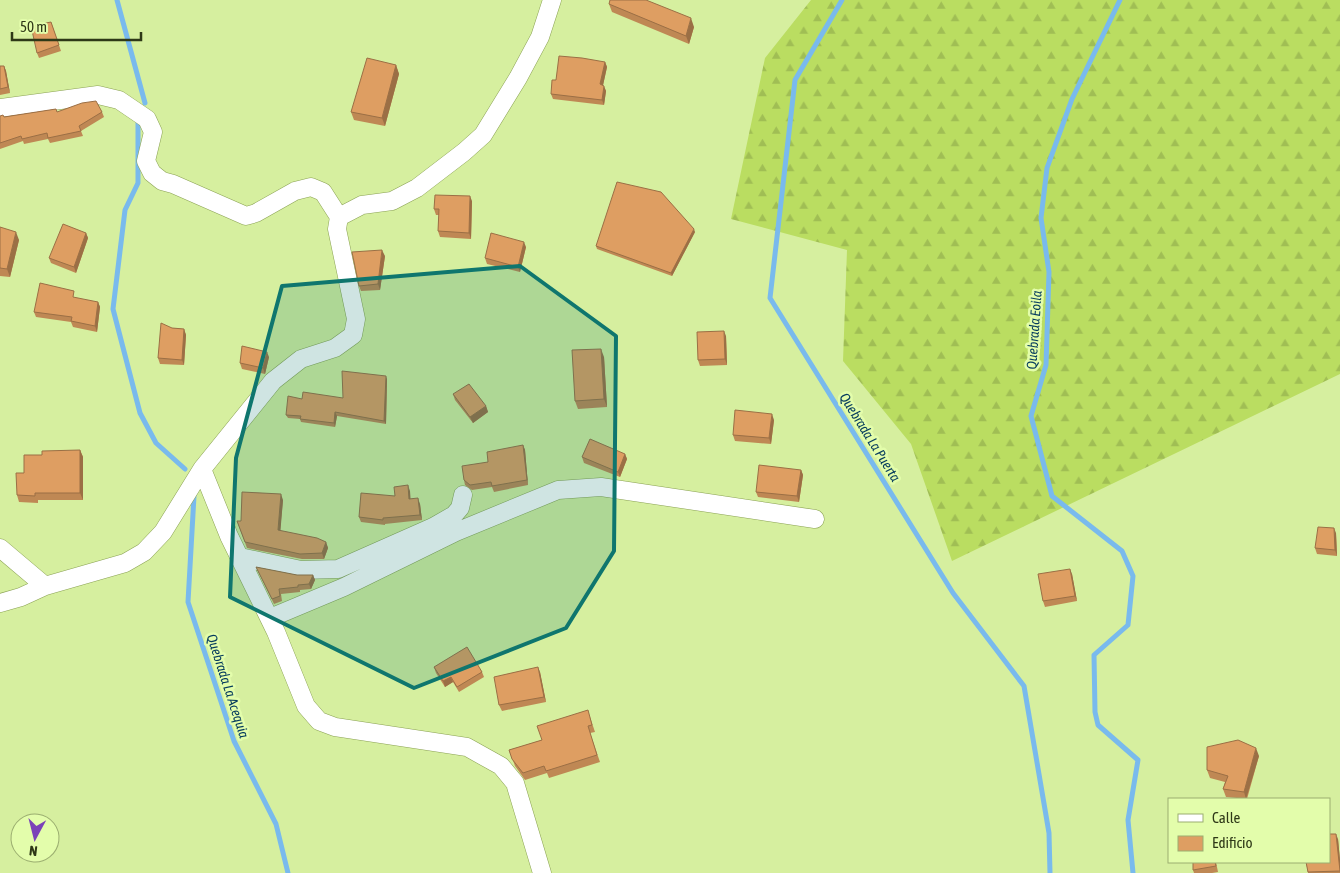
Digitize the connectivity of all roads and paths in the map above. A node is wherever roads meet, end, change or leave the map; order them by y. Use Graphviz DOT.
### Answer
graph roads {
  1 [pos="552,0"];
  2 [pos="0,108"];
  3 [pos="340,217"];
  4 [pos="202,469"];
  5 [pos="463,496"];
  6 [pos="815,519"];
  7 [pos="0,548"];
  8 [pos="240,557"];
  9 [pos="45,586"];
  10 [pos="0,602"];
  11 [pos="270,618"];
  12 [pos="542,873"];
  1 -- 3 [label="street"];
  2 -- 3 [label="street"];
  3 -- 4 [label="street"];
  4 -- 8 [label="street"];
  4 -- 9 [label="street"];
  5 -- 8 [label="street"];
  6 -- 11 [label="street"];
  7 -- 9 [label="street"];
  8 -- 11 [label="street"];
  9 -- 10 [label="street"];
  11 -- 12 [label="street"];
}
